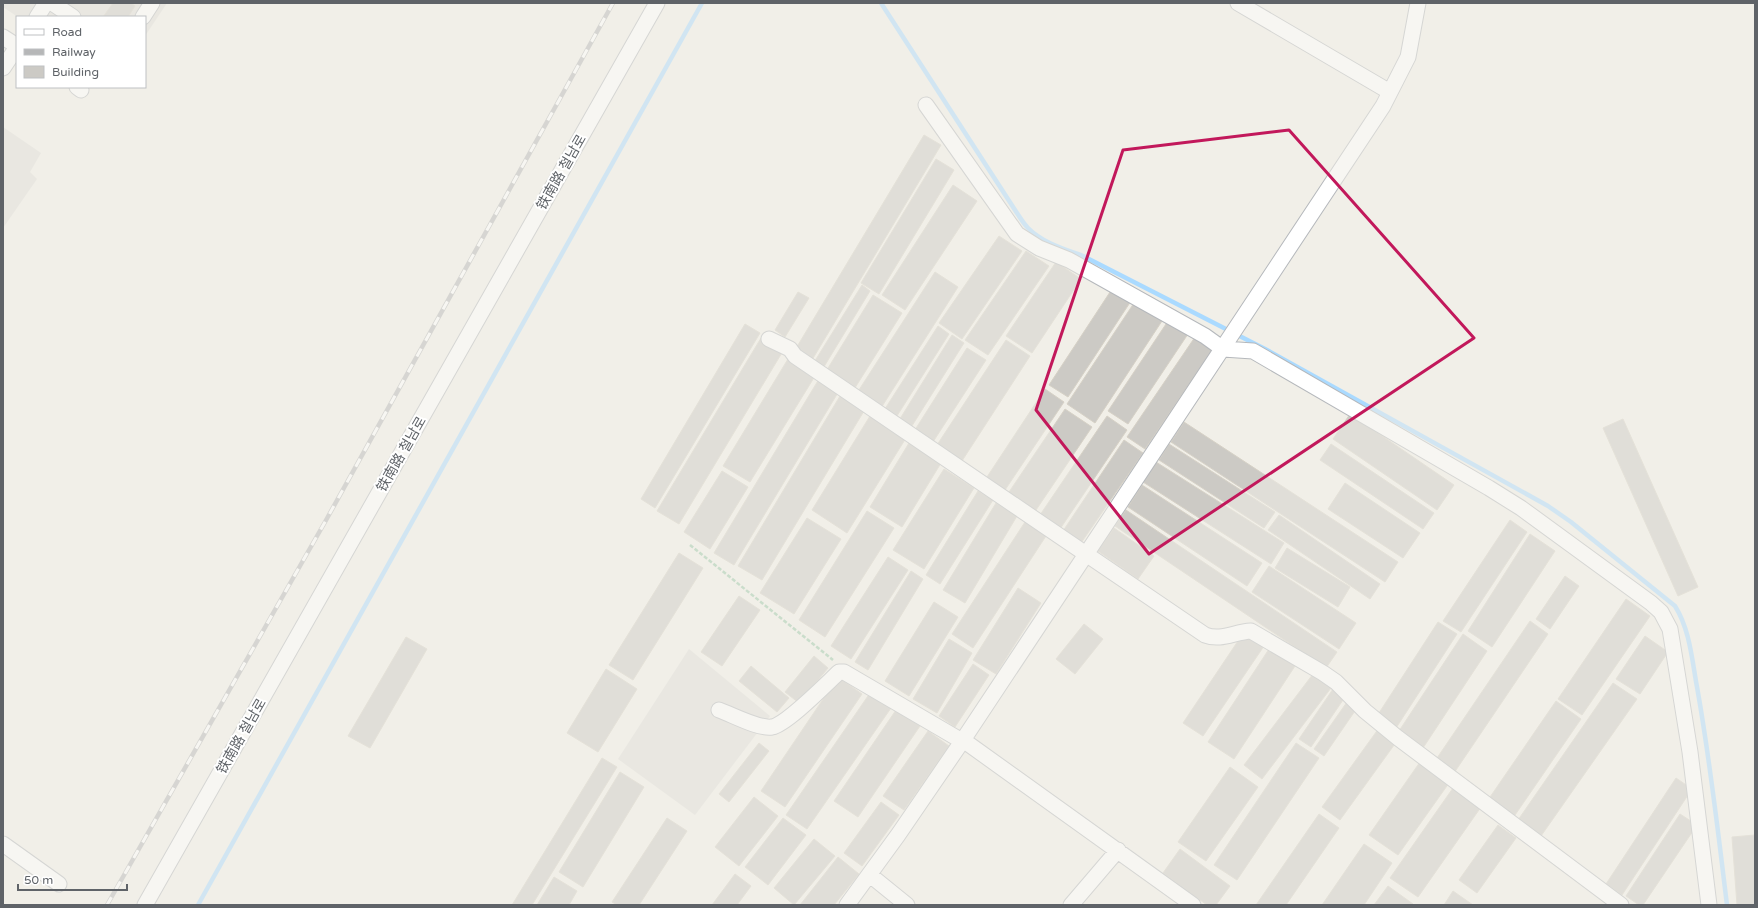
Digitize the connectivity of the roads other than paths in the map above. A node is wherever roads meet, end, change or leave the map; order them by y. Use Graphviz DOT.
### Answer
graph roads {
  1 [pos="46,3"];
  2 [pos="52,3"];
  3 [pos="152,3"];
  4 [pos="657,3"];
  5 [pos="1238,3"];
  6 [pos="1418,3"];
  7 [pos="38,16"];
  8 [pos="72,16"];
  9 [pos="144,16"];
  10 [pos="3,37"];
  11 [pos="16,46"];
  12 [pos="16,48"];
  13 [pos="3,68"];
  14 [pos="1390,92"];
  15 [pos="926,105"];
  16 [pos="769,339"];
  17 [pos="1227,343"];
  18 [pos="1087,554"];
  19 [pos="719,710"];
  20 [pos="962,741"];
  21 [pos="3,844"];
  22 [pos="1118,850"];
  23 [pos="870,876"];
  24 [pos="59,884"];
  25 [pos="145,905"];
  26 [pos="847,905"];
  27 [pos="908,905"];
  28 [pos="1071,905"];
  29 [pos="1193,905"];
  30 [pos="1621,905"];
  31 [pos="1709,905"];
  1 -- 7 [label="street"];
  2 -- 8 [label="street"];
  3 -- 9 [label="street"];
  4 -- 25 [label="street, 铁南路 철남로"];
  5 -- 14 [label="street"];
  6 -- 14 [label="street"];
  10 -- 11 [label="street"];
  12 -- 13 [label="street"];
  14 -- 17 [label="street"];
  15 -- 17 [label="street"];
  16 -- 18 [label="street"];
  17 -- 18 [label="street"];
  17 -- 31 [label="street"];
  18 -- 20 [label="street"];
  18 -- 30 [label="street"];
  19 -- 20 [label="street"];
  20 -- 22 [label="street"];
  20 -- 23 [label="street"];
  21 -- 24 [label="street"];
  22 -- 28 [label="street"];
  22 -- 29 [label="street"];
  23 -- 26 [label="street"];
  23 -- 27 [label="street"];
}
